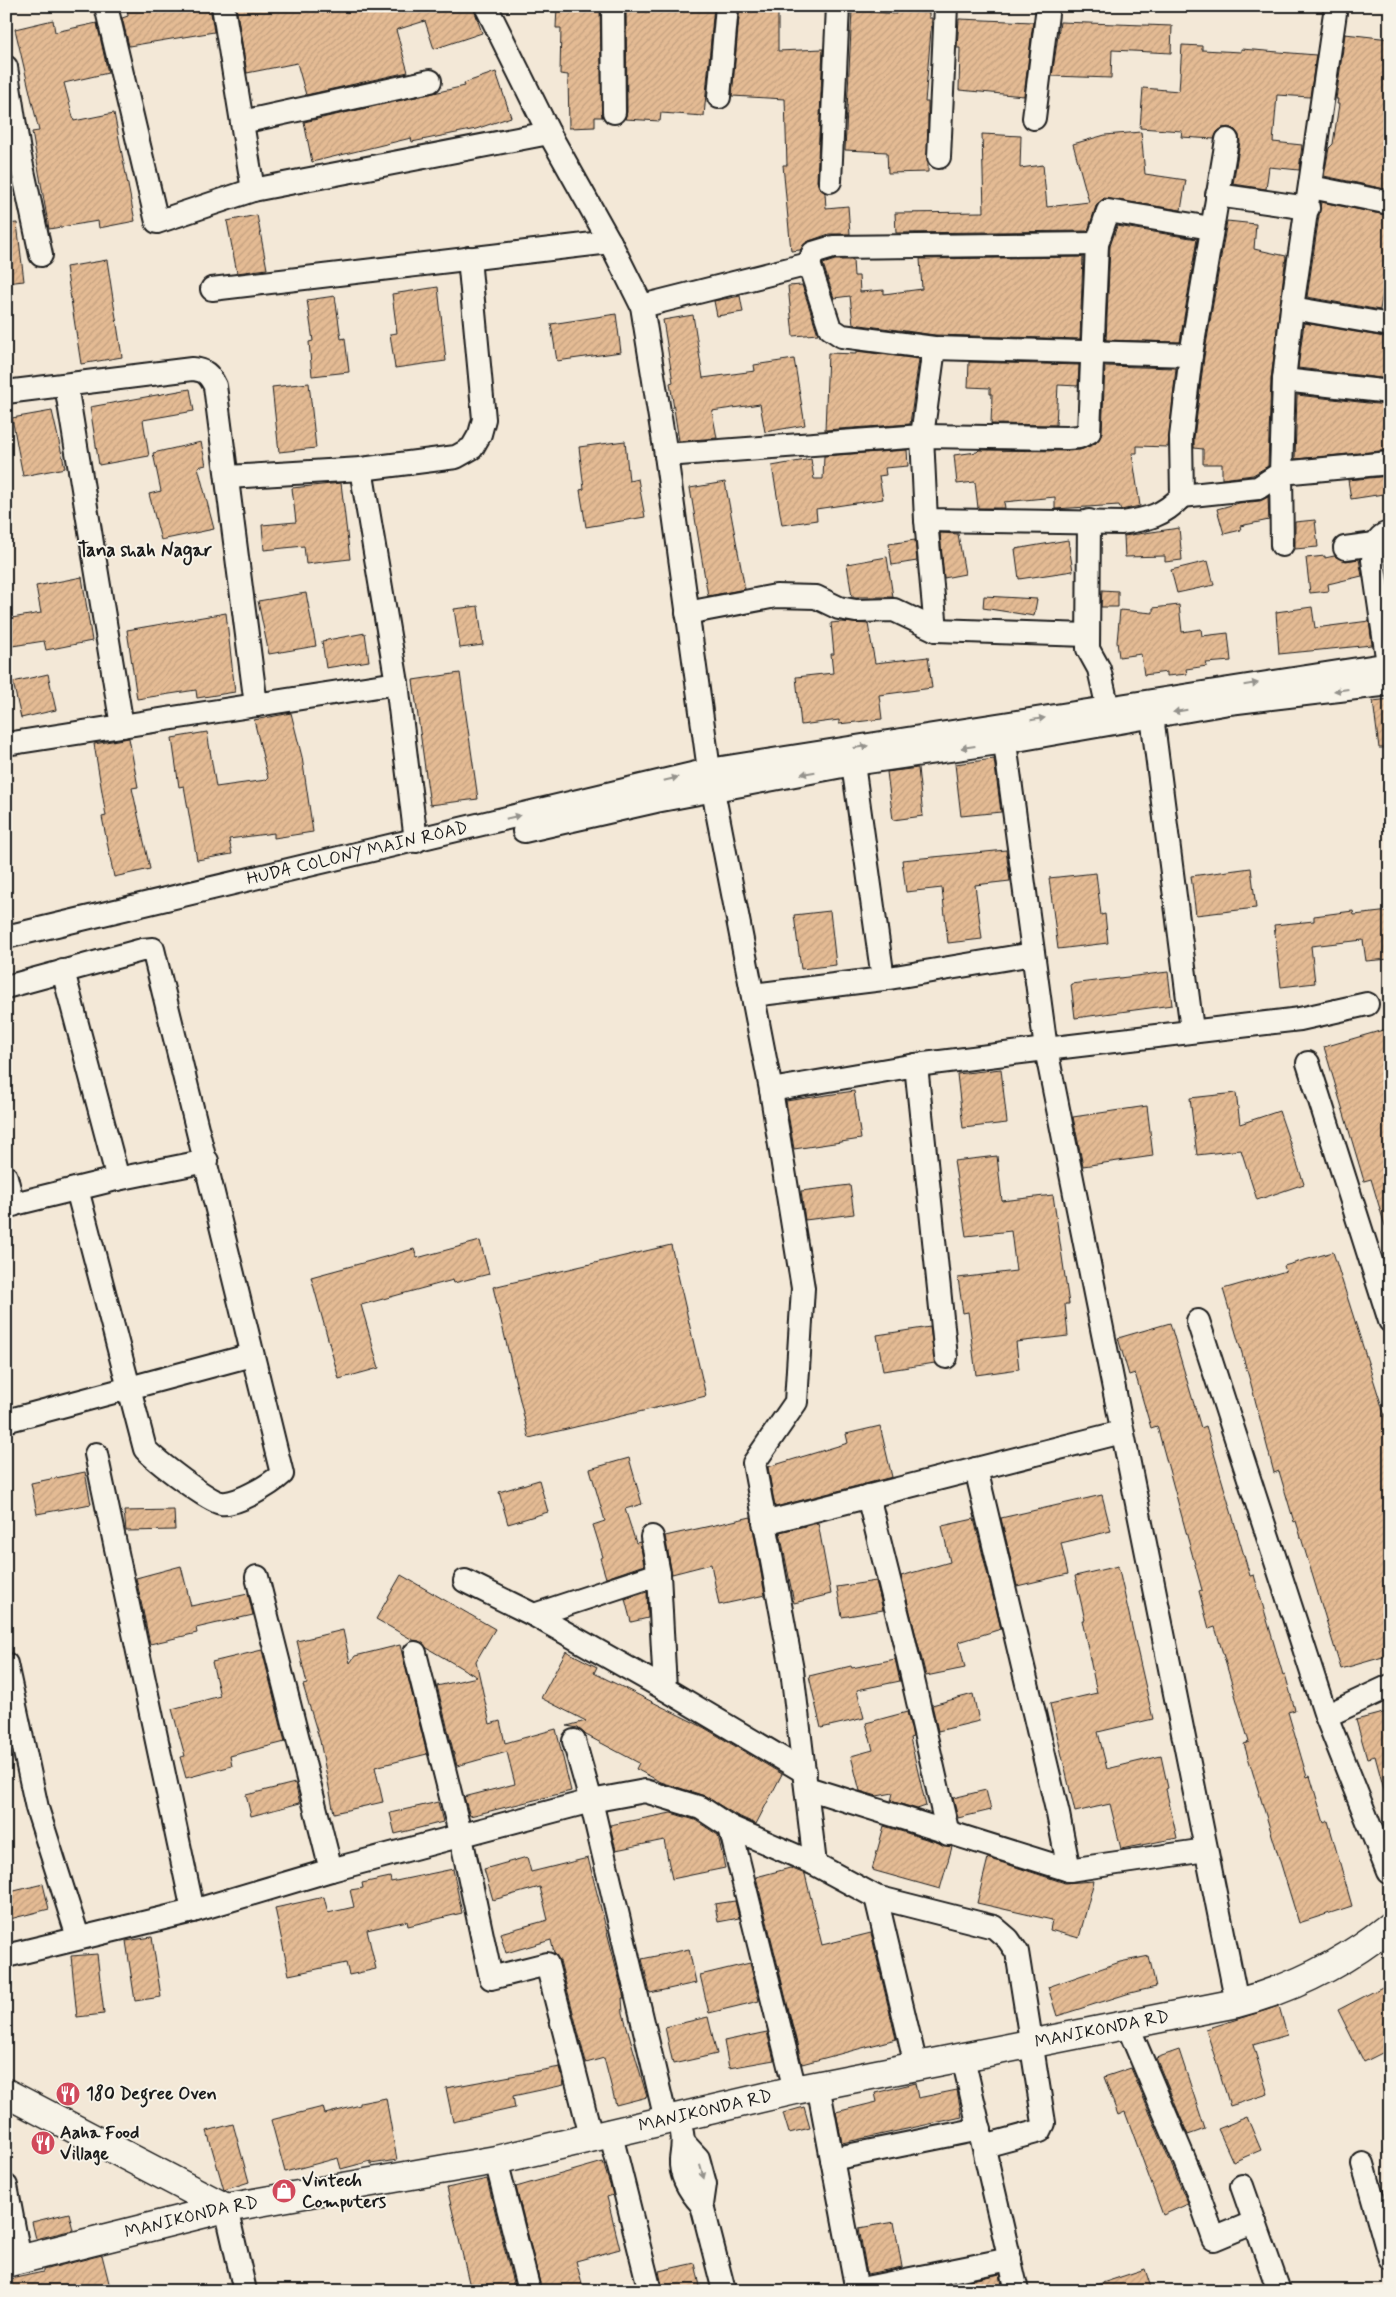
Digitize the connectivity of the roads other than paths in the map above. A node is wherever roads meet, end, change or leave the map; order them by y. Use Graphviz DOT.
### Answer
graph roads {
  1 [pos="106,6"];
  2 [pos="222,6"];
  3 [pos="486,6"];
  4 [pos="613,6"];
  5 [pos="727,6"];
  6 [pos="838,6"];
  7 [pos="946,6"];
  8 [pos="1048,6"];
  9 [pos="1336,6"];
  10 [pos="6,67"];
  11 [pos="430,81"];
  12 [pos="719,97"];
  13 [pos="614,112"];
  14 [pos="1034,118"];
  15 [pos="242,122"];
  16 [pos="549,133"];
  17 [pos="1227,140"];
  18 [pos="938,156"];
  19 [pos="830,181"];
  20 [pos="253,190"];
  21 [pos="1217,194"];
  22 [pos="1310,197"];
  23 [pos="1390,202"];
  24 [pos="1210,228"];
  25 [pos="610,242"];
  26 [pos="1097,244"];
  27 [pos="41,255"];
  28 [pos="469,258"];
  29 [pos="809,264"];
  30 [pos="212,289"];
  31 [pos="642,306"];
  32 [pos="1292,308"];
  33 [pos="1389,323"];
  34 [pos="934,348"];
  35 [pos="1094,350"];
  36 [pos="1191,354"];
  37 [pos="1284,380"];
  38 [pos="66,385"];
  39 [pos="6,392"];
  40 [pos="1390,392"];
  41 [pos="922,436"];
  42 [pos="666,456"];
  43 [pos="1390,463"];
  44 [pos="361,469"];
  45 [pos="1281,473"];
  46 [pos="228,477"];
  47 [pos="1182,496"];
  48 [pos="926,520"];
  49 [pos="1089,521"];
  50 [pos="1382,538"];
  51 [pos="1282,545"];
  52 [pos="1345,548"];
  53 [pos="687,612"];
  54 [pos="936,630"];
  55 [pos="1088,635"];
  56 [pos="1389,671"];
  57 [pos="397,683"];
  58 [pos="256,705"];
  59 [pos="1110,715"];
  60 [pos="1152,716"];
  61 [pos="122,726"];
  62 [pos="1004,733"];
  63 [pos="6,744"];
  64 [pos="853,764"];
  65 [pos="711,780"];
  66 [pos="416,841"];
  67 [pos="6,938"];
  68 [pos="6,950"];
  69 [pos="1033,954"];
  70 [pos="63,971"];
  71 [pos="883,979"];
  72 [pos="6,987"];
  73 [pos="753,995"];
  74 [pos="1367,1004"];
  75 [pos="1192,1030"];
  76 [pos="1046,1048"];
  77 [pos="1308,1063"];
  78 [pos="916,1065"];
  79 [pos="771,1090"];
  80 [pos="207,1161"];
  81 [pos="6,1177"];
  82 [pos="118,1179"];
  83 [pos="77,1189"];
  84 [pos="10,1205"];
  85 [pos="1198,1321"];
  86 [pos="1390,1321"];
  87 [pos="252,1355"];
  88 [pos="946,1357"];
  89 [pos="129,1390"];
  90 [pos="6,1421"];
  91 [pos="1122,1432"];
  92 [pos="96,1454"];
  93 [pos="976,1469"];
  94 [pos="868,1496"];
  95 [pos="764,1522"];
  96 [pos="652,1537"];
  97 [pos="659,1574"];
  98 [pos="257,1577"];
  99 [pos="465,1581"];
  100 [pos="534,1614"];
  101 [pos="415,1652"];
  102 [pos="6,1664"];
  103 [pos="1390,1686"];
  104 [pos="666,1689"];
  105 [pos="1326,1716"];
  106 [pos="574,1741"];
  107 [pos="806,1780"];
  108 [pos="591,1800"];
  109 [pos="730,1827"];
  110 [pos="948,1834"];
  111 [pos="461,1837"];
  112 [pos="1206,1850"];
  113 [pos="815,1864"];
  114 [pos="331,1870"];
  115 [pos="1069,1870"];
  116 [pos="1388,1872"];
  117 [pos="876,1897"];
  118 [pos="193,1911"];
  119 [pos="1390,1926"];
  120 [pos="78,1937"];
  121 [pos="6,1956"];
  122 [pos="1237,2004"];
  123 [pos="1127,2024"];
  124 [pos="1033,2044"];
  125 [pos="963,2058"];
  126 [pos="916,2066"];
  127 [pos="806,2087"];
  128 [pos="6,2093"];
  129 [pos="672,2118"];
  130 [pos="600,2134"];
  131 [pos="982,2138"];
  132 [pos="832,2159"];
  133 [pos="496,2160"];
  134 [pos="1363,2164"];
  135 [pos="6,2186"];
  136 [pos="1242,2186"];
  137 [pos="226,2208"];
  138 [pos="1255,2222"];
  139 [pos="1010,2259"];
  140 [pos="1390,2259"];
  141 [pos="13,2262"];
  142 [pos="856,2290"];
  143 [pos="245,2291"];
  144 [pos="529,2291"];
  145 [pos="650,2291"];
  146 [pos="724,2291"];
  147 [pos="1017,2291"];
  148 [pos="1279,2291"];
  1 -- 20 [label="street"];
  2 -- 15 [label="street"];
  3 -- 16 [label="street"];
  4 -- 13 [label="street"];
  5 -- 12 [label="street"];
  6 -- 19 [label="street"];
  7 -- 18 [label="street"];
  8 -- 14 [label="street"];
  9 -- 22 [label="street"];
  10 -- 27 [label="street"];
  11 -- 15 [label="street"];
  15 -- 20 [label="street"];
  16 -- 20 [label="street"];
  16 -- 25 [label="street"];
  17 -- 21 [label="street"];
  21 -- 22 [label="street"];
  21 -- 24 [label="street"];
  22 -- 23 [label="street"];
  22 -- 32 [label="street"];
  24 -- 26 [label="street"];
  24 -- 36 [label="street"];
  25 -- 28 [label="street"];
  25 -- 31 [label="street"];
  26 -- 29 [label="street"];
  26 -- 35 [label="street"];
  28 -- 30 [label="street"];
  28 -- 44 [label="street"];
  29 -- 31 [label="street"];
  29 -- 34 [label="street"];
  31 -- 42 [label="street"];
  32 -- 33 [label="street"];
  32 -- 37 [label="street"];
  34 -- 35 [label="street"];
  34 -- 41 [label="street"];
  35 -- 36 [label="street"];
  35 -- 41 [label="street"];
  36 -- 47 [label="street"];
  37 -- 40 [label="street"];
  37 -- 45 [label="street"];
  38 -- 39 [label="street"];
  38 -- 46 [label="street"];
  38 -- 61 [label="street"];
  41 -- 42 [label="street"];
  41 -- 48 [label="street"];
  42 -- 53 [label="street"];
  43 -- 45 [label="street"];
  44 -- 46 [label="street"];
  44 -- 57 [label="street"];
  45 -- 47 [label="street"];
  45 -- 51 [label="street"];
  46 -- 58 [label="street"];
  47 -- 49 [label="street"];
  48 -- 49 [label="street"];
  48 -- 54 [label="street"];
  49 -- 55 [label="street"];
  50 -- 52 [label="street"];
  50 -- 56 [label="street"];
  53 -- 54 [label="street"];
  53 -- 65 [label="street"];
  54 -- 55 [label="street"];
  55 -- 59 [label="street"];
  59 -- 56 [label="street, one-way"];
  56 -- 60 [label="street, one-way"];
  57 -- 58 [label="street"];
  57 -- 66 [label="street"];
  58 -- 61 [label="street"];
  59 -- 60 [label="street"];
  59 -- 62 [label="street"];
  60 -- 75 [label="street"];
  61 -- 63 [label="street"];
  62 -- 64 [label="street, one-way"];
  65 -- 62 [label="street, one-way"];
  62 -- 69 [label="street"];
  64 -- 65 [label="street, one-way"];
  64 -- 71 [label="street"];
  66 -- 65 [label="street, HUDA COLONY MAIN ROAD, one-way"];
  65 -- 68 [label="street"];
  65 -- 73 [label="street"];
  66 -- 67 [label="street, HUDA COLONY MAIN ROAD"];
  69 -- 71 [label="street"];
  69 -- 76 [label="street"];
  70 -- 72 [label="street"];
  70 -- 80 [label="street"];
  70 -- 82 [label="street"];
  71 -- 73 [label="street"];
  73 -- 79 [label="street"];
  74 -- 75 [label="street"];
  75 -- 76 [label="street"];
  76 -- 78 [label="street"];
  76 -- 91 [label="street"];
  77 -- 86 [label="street"];
  78 -- 79 [label="street"];
  78 -- 88 [label="street"];
  79 -- 95 [label="street"];
  80 -- 82 [label="street"];
  80 -- 87 [label="street"];
  81 -- 84 [label="street"];
  82 -- 83 [label="street"];
  83 -- 84 [label="street"];
  83 -- 89 [label="street"];
  85 -- 105 [label="street"];
  87 -- 89 [label="street"];
  87 -- 89 [label="street"];
  89 -- 90 [label="street"];
  91 -- 93 [label="street"];
  91 -- 112 [label="street"];
  92 -- 118 [label="street"];
  93 -- 94 [label="street"];
  93 -- 115 [label="street"];
  94 -- 95 [label="street"];
  94 -- 110 [label="street"];
  95 -- 107 [label="street"];
  96 -- 97 [label="street"];
  97 -- 100 [label="street"];
  97 -- 104 [label="street"];
  98 -- 114 [label="street"];
  99 -- 100 [label="street"];
  100 -- 104 [label="street"];
  101 -- 111 [label="street"];
  102 -- 120 [label="street"];
  103 -- 105 [label="street"];
  104 -- 107 [label="street"];
  105 -- 116 [label="street"];
  106 -- 108 [label="street"];
  107 -- 110 [label="street"];
  107 -- 113 [label="street"];
  108 -- 109 [label="street"];
  108 -- 111 [label="street"];
  108 -- 129 [label="street"];
  109 -- 113 [label="street"];
  109 -- 127 [label="street"];
  110 -- 115 [label="street"];
  111 -- 114 [label="street"];
  111 -- 130 [label="street"];
  112 -- 115 [label="street"];
  112 -- 122 [label="street"];
  113 -- 117 [label="street"];
  114 -- 118 [label="street"];
  117 -- 124 [label="street"];
  117 -- 126 [label="street"];
  118 -- 120 [label="street"];
  119 -- 122 [label="street, MANIKONDA RD"];
  120 -- 121 [label="street"];
  122 -- 123 [label="street, MANIKONDA RD"];
  123 -- 124 [label="street, MANIKONDA RD"];
  123 -- 138 [label="street"];
  124 -- 125 [label="street, MANIKONDA RD"];
  124 -- 131 [label="street"];
  125 -- 126 [label="street, MANIKONDA RD"];
  125 -- 131 [label="street"];
  126 -- 127 [label="street, MANIKONDA RD"];
  127 -- 129 [label="street, MANIKONDA RD"];
  127 -- 132 [label="street"];
  128 -- 137 [label="street"];
  129 -- 130 [label="street, MANIKONDA RD"];
  129 -- 146 [label="street"];
  130 -- 133 [label="street, MANIKONDA RD"];
  130 -- 145 [label="street"];
  131 -- 132 [label="street"];
  131 -- 139 [label="street"];
  132 -- 142 [label="street"];
  133 -- 137 [label="street, MANIKONDA RD"];
  133 -- 144 [label="street"];
  134 -- 140 [label="street"];
  135 -- 141 [label="street"];
  136 -- 138 [label="street"];
  137 -- 141 [label="street, MANIKONDA RD"];
  137 -- 143 [label="street"];
  138 -- 148 [label="street"];
  139 -- 142 [label="street"];
  139 -- 147 [label="street"];
}
